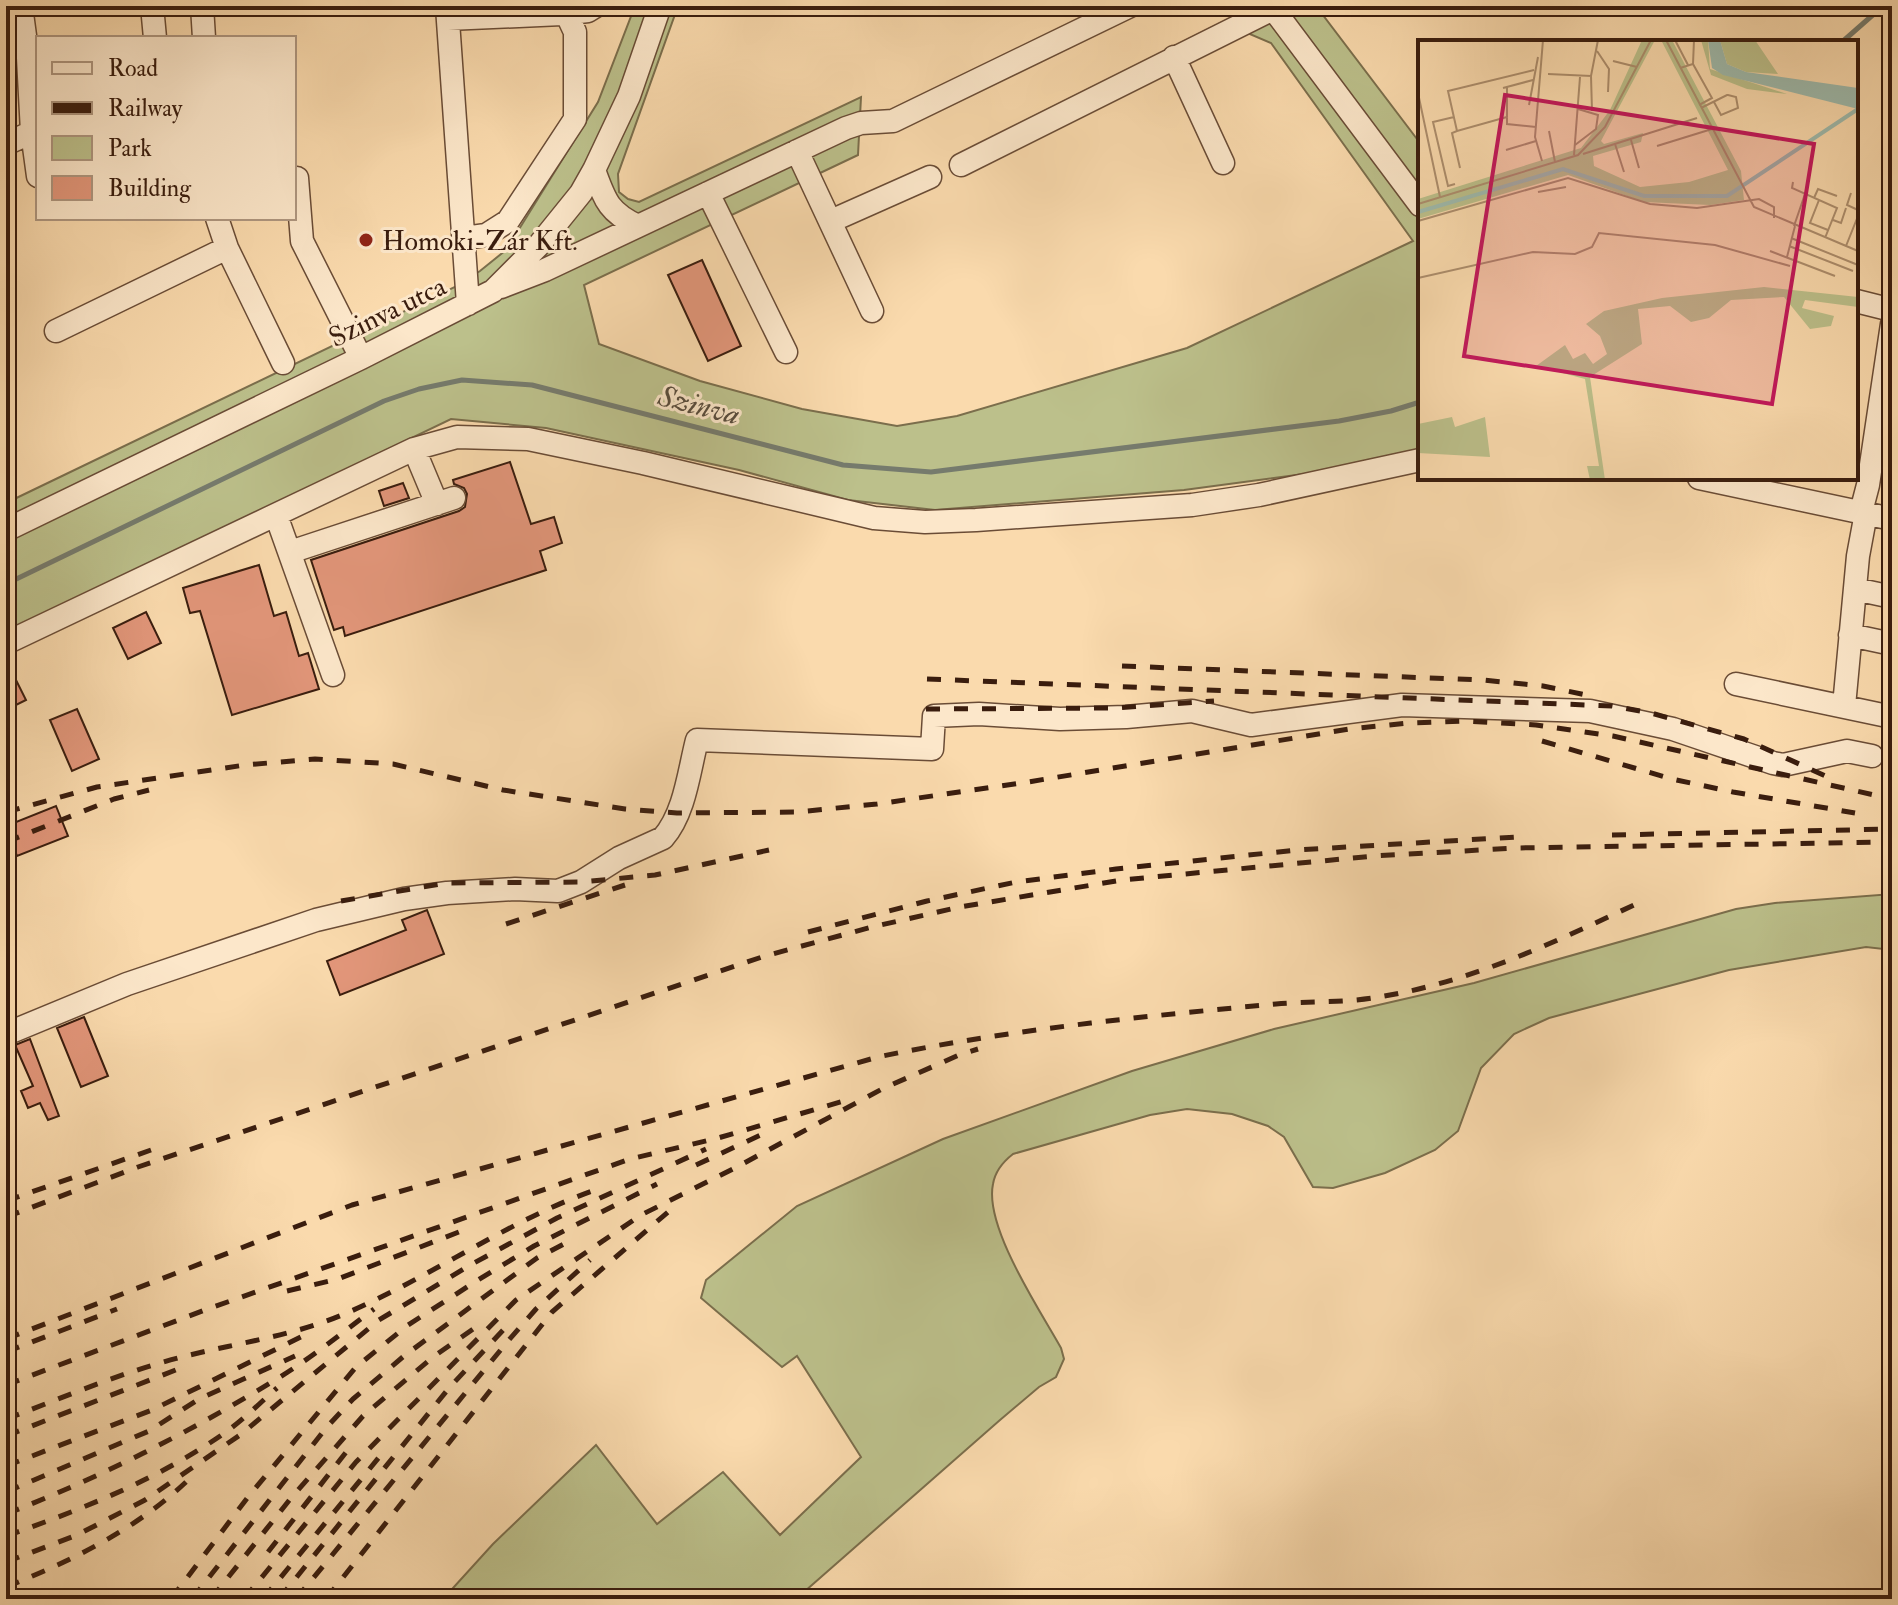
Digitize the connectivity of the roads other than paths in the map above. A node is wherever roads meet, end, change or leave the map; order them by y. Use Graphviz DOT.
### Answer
graph roads {
  1 [pos="21,6"];
  2 [pos="152,6"];
  3 [pos="202,6"];
  4 [pos="596,6"];
  5 [pos="660,6"];
  6 [pos="1130,6"];
  7 [pos="1272,7"];
  8 [pos="533,10"];
  9 [pos="448,12"];
  10 [pos="562,14"];
  11 [pos="155,36"];
  12 [pos="204,36"];
  13 [pos="1174,57"];
  14 [pos="32,132"];
  15 [pos="6,144"];
  16 [pos="797,151"];
  17 [pos="36,161"];
  18 [pos="1223,163"];
  19 [pos="961,165"];
  20 [pos="594,170"];
  21 [pos="930,177"];
  22 [pos="297,178"];
  23 [pos="708,193"];
  24 [pos="1418,202"];
  25 [pos="218,220"];
  26 [pos="831,221"];
  27 [pos="638,226"];
  28 [pos="464,238"];
  29 [pos="227,248"];
  30 [pos="493,291"];
  31 [pos="1858,302"];
  32 [pos="468,304"];
  33 [pos="1892,310"];
  34 [pos="872,311"];
  35 [pos="1892,324"];
  36 [pos="56,331"];
  37 [pos="786,352"];
  38 [pos="361,358"];
  39 [pos="283,363"];
  40 [pos="416,448"];
  41 [pos="1418,460"];
  42 [pos="1730,481"];
  43 [pos="1864,513"];
  44 [pos="276,515"];
  45 [pos="1892,519"];
  46 [pos="6,530"];
  47 [pos="290,552"];
  48 [pos="1855,589"];
  49 [pos="1892,597"];
  50 [pos="1850,635"];
  51 [pos="6,643"];
  52 [pos="1892,644"];
  53 [pos="333,675"];
  54 [pos="1736,684"];
  55 [pos="1844,706"];
  56 [pos="1892,717"];
  57 [pos="1872,756"];
  58 [pos="6,1034"];
  1 -- 14 [label="street"];
  2 -- 11 [label="street"];
  3 -- 12 [label="street"];
  4 -- 10 [label="street"];
  5 -- 20 [label="street, Szinva utca"];
  6 -- 16 [label="street"];
  7 -- 13 [label="street"];
  7 -- 24 [label="street"];
  8 -- 9 [label="street"];
  8 -- 10 [label="street"];
  9 -- 28 [label="street"];
  10 -- 28 [label="street"];
  13 -- 18 [label="street"];
  13 -- 19 [label="street"];
  14 -- 15 [label="street"];
  14 -- 17 [label="street"];
  16 -- 23 [label="street"];
  16 -- 26 [label="street"];
  20 -- 27 [label="street"];
  20 -- 30 [label="street, Szinva utca"];
  21 -- 26 [label="street"];
  22 -- 38 [label="street"];
  23 -- 27 [label="street"];
  23 -- 37 [label="street"];
  25 -- 29 [label="street"];
  26 -- 34 [label="street"];
  27 -- 30 [label="street"];
  28 -- 32 [label="street"];
  29 -- 36 [label="street"];
  29 -- 39 [label="street"];
  30 -- 32 [label="street, Szinva utca"];
  31 -- 33 [label="street"];
  32 -- 38 [label="street, Szinva utca"];
  35 -- 43 [label="street"];
  38 -- 46 [label="street, Szinva utca"];
  40 -- 41 [label="street"];
  40 -- 44 [label="street"];
  40 -- 47 [label="street"];
  42 -- 43 [label="street"];
  43 -- 45 [label="street"];
  43 -- 48 [label="street"];
  44 -- 47 [label="street"];
  44 -- 51 [label="street"];
  47 -- 53 [label="street"];
  48 -- 49 [label="street"];
  48 -- 50 [label="street"];
  50 -- 52 [label="street"];
  50 -- 55 [label="street"];
  54 -- 55 [label="street"];
  55 -- 56 [label="street"];
  57 -- 58 [label="street"];
}
